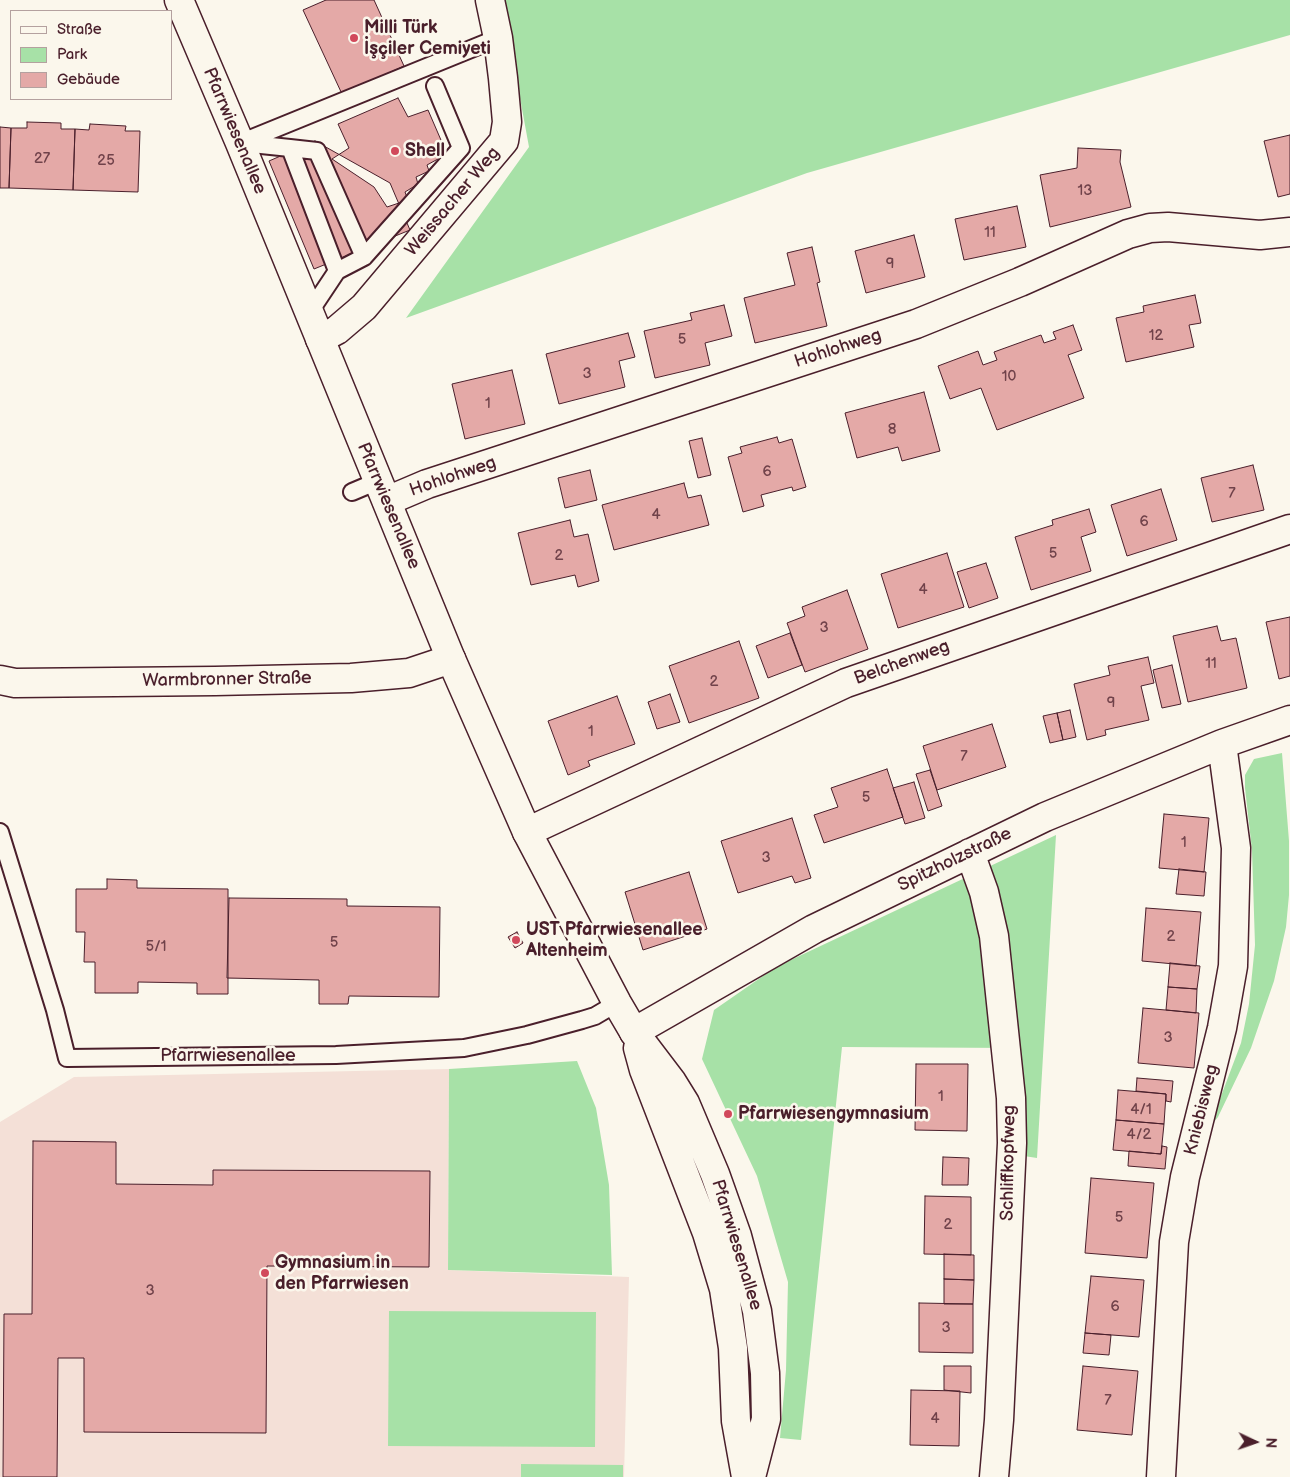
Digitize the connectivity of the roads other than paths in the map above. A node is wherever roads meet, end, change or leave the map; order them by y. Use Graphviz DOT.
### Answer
graph roads {
  1 [pos="179,0"];
  2 [pos="490,0"];
  3 [pos="498,38"];
  4 [pos="435,86"];
  5 [pos="240,143"];
  6 [pos="290,148"];
  7 [pos="1290,232"];
  8 [pos="364,257"];
  9 [pos="337,271"];
  10 [pos="309,313"];
  11 [pos="320,339"];
  12 [pos="383,491"];
  13 [pos="352,492"];
  14 [pos="1290,529"];
  15 [pos="451,659"];
  16 [pos="0,680"];
  17 [pos="1290,720"];
  18 [pos="1222,744"];
  19 [pos="0,832"];
  20 [pos="527,832"];
  21 [pos="970,853"];
  22 [pos="616,1003"];
  23 [pos="634,1032"];
  24 [pos="746,1477"];
  25 [pos="751,1477"];
  26 [pos="994,1477"];
  27 [pos="1160,1477"];
  1 -- 5 [label="street, Pfarrwiesenallee"];
  2 -- 3 [label="street, Weissacher Weg"];
  3 -- 5 [label="lane"];
  3 -- 11 [label="street, Weissacher Weg"];
  4 -- 8 [label="lane"];
  5 -- 6 [label="lane"];
  5 -- 10 [label="street, Pfarrwiesenallee"];
  6 -- 8 [label="lane"];
  6 -- 9 [label="lane"];
  7 -- 12 [label="street, Hohlohweg"];
  8 -- 9 [label="lane"];
  9 -- 10 [label="lane"];
  10 -- 11 [label="street, Pfarrwiesenallee"];
  11 -- 12 [label="street, Pfarrwiesenallee"];
  12 -- 13 [label="lane"];
  12 -- 15 [label="street, Pfarrwiesenallee"];
  14 -- 20 [label="street, Belchenweg"];
  15 -- 16 [label="street, Warmbronner Straße"];
  15 -- 20 [label="street, Pfarrwiesenallee"];
  17 -- 18 [label="street, Spitzholzstraße"];
  18 -- 21 [label="street, Spitzholzstraße"];
  18 -- 27 [label="street, Kniebisweg"];
  19 -- 22 [label="lane, Pfarrwiesenallee"];
  20 -- 22 [label="street, Pfarrwiesenallee"];
  21 -- 23 [label="street, Spitzholzstraße"];
  21 -- 26 [label="street, Schliffkopfweg"];
  22 -- 23 [label="street, Pfarrwiesenallee"];
  23 -- 24 [label="street, Pfarrwiesenallee"];
  23 -- 25 [label="street, Pfarrwiesenallee"];
}
